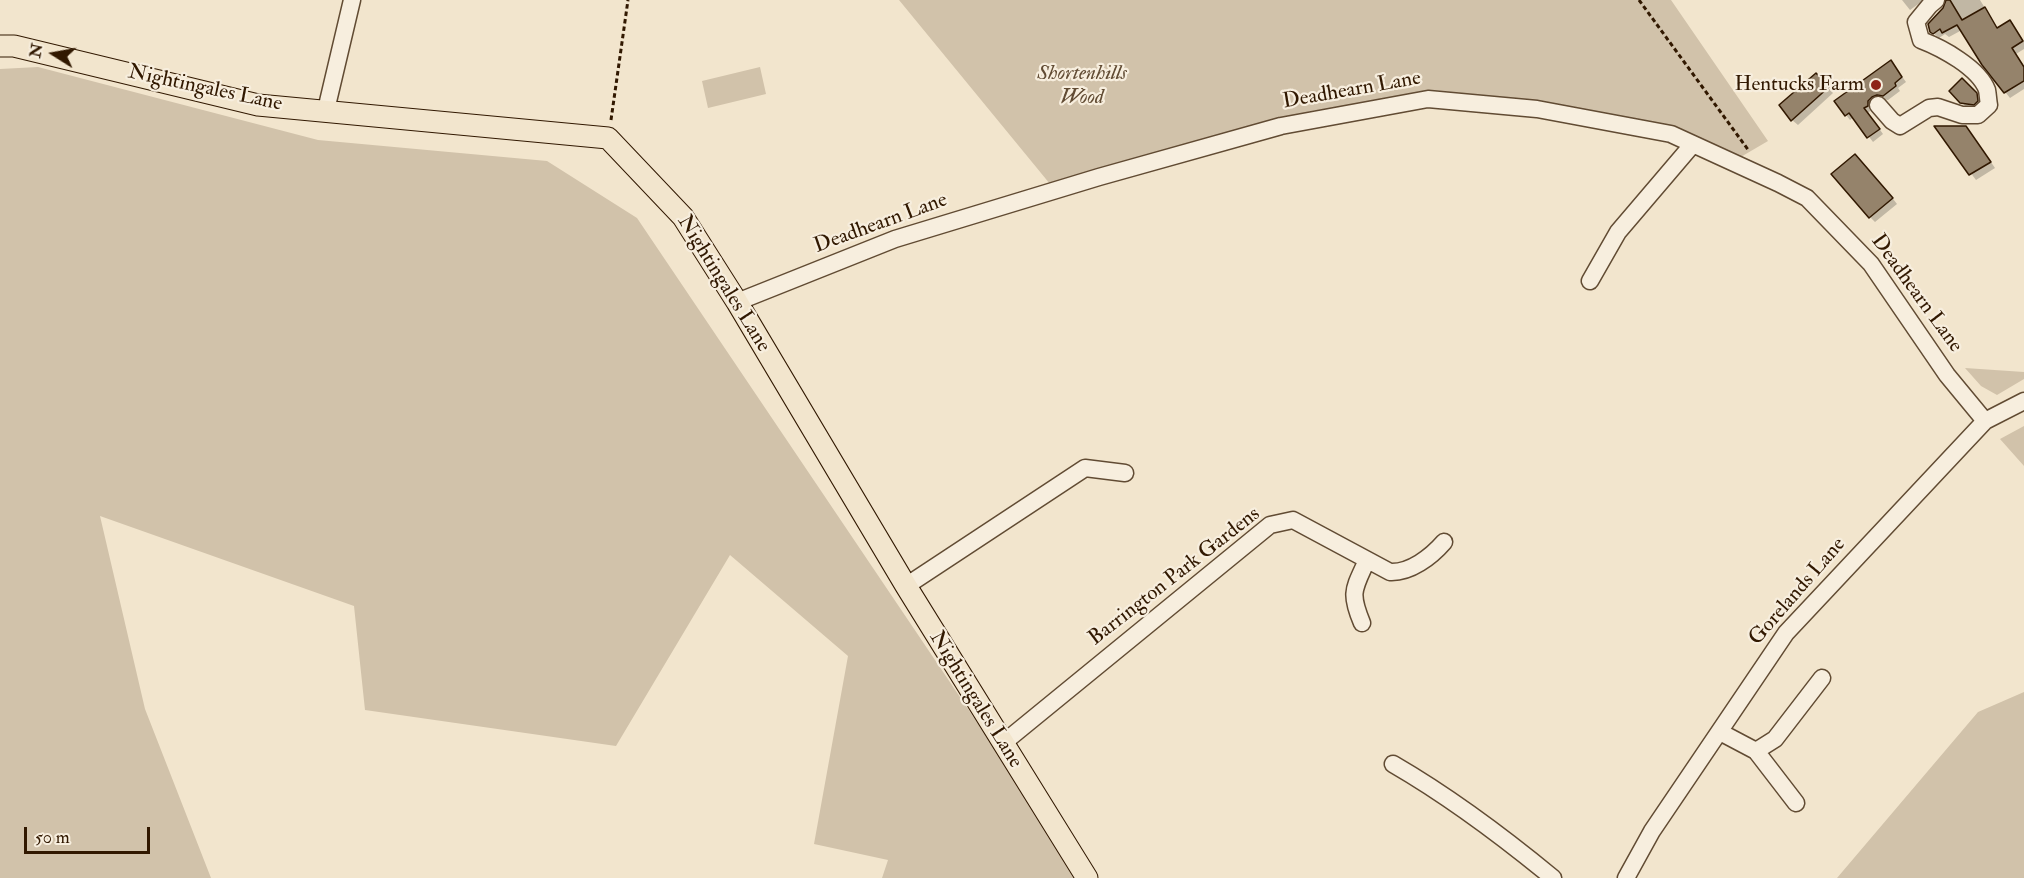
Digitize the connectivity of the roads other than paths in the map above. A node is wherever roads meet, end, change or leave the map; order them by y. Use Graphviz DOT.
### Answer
graph roads {
  1 [pos="352,0"];
  2 [pos="1936,0"];
  3 [pos="0,46"];
  4 [pos="1878,105"];
  5 [pos="326,110"];
  6 [pos="1693,144"];
  7 [pos="1590,281"];
  8 [pos="737,302"];
  9 [pos="2024,401"];
  10 [pos="1985,421"];
  11 [pos="1125,473"];
  12 [pos="1444,542"];
  13 [pos="1367,560"];
  14 [pos="906,586"];
  15 [pos="1362,622"];
  16 [pos="1822,678"];
  17 [pos="1720,732"];
  18 [pos="1002,744"];
  19 [pos="1756,751"];
  20 [pos="1393,764"];
  21 [pos="1796,803"];
  22 [pos="1087,878"];
  23 [pos="1553,878"];
  24 [pos="1626,878"];
  1 -- 5 [label="street"];
  2 -- 4 [label="street"];
  3 -- 5 [label="main road, Nightingales Lane"];
  5 -- 8 [label="main road, Nightingales Lane"];
  6 -- 7 [label="street"];
  6 -- 8 [label="street, Deadhearn Lane"];
  6 -- 10 [label="street, Deadhearn Lane"];
  8 -- 14 [label="main road, Nightingales Lane"];
  9 -- 10 [label="street, Gorelands Lane"];
  10 -- 17 [label="street, Gorelands Lane"];
  11 -- 14 [label="street"];
  12 -- 13 [label="street, Barrington Park Gardens"];
  13 -- 15 [label="street"];
  13 -- 18 [label="street, Barrington Park Gardens"];
  14 -- 18 [label="main road, Nightingales Lane"];
  16 -- 19 [label="street"];
  17 -- 19 [label="street"];
  17 -- 24 [label="street, Gorelands Lane"];
  18 -- 22 [label="main road, Nightingales Lane"];
  19 -- 21 [label="street"];
  20 -- 23 [label="street"];
}
